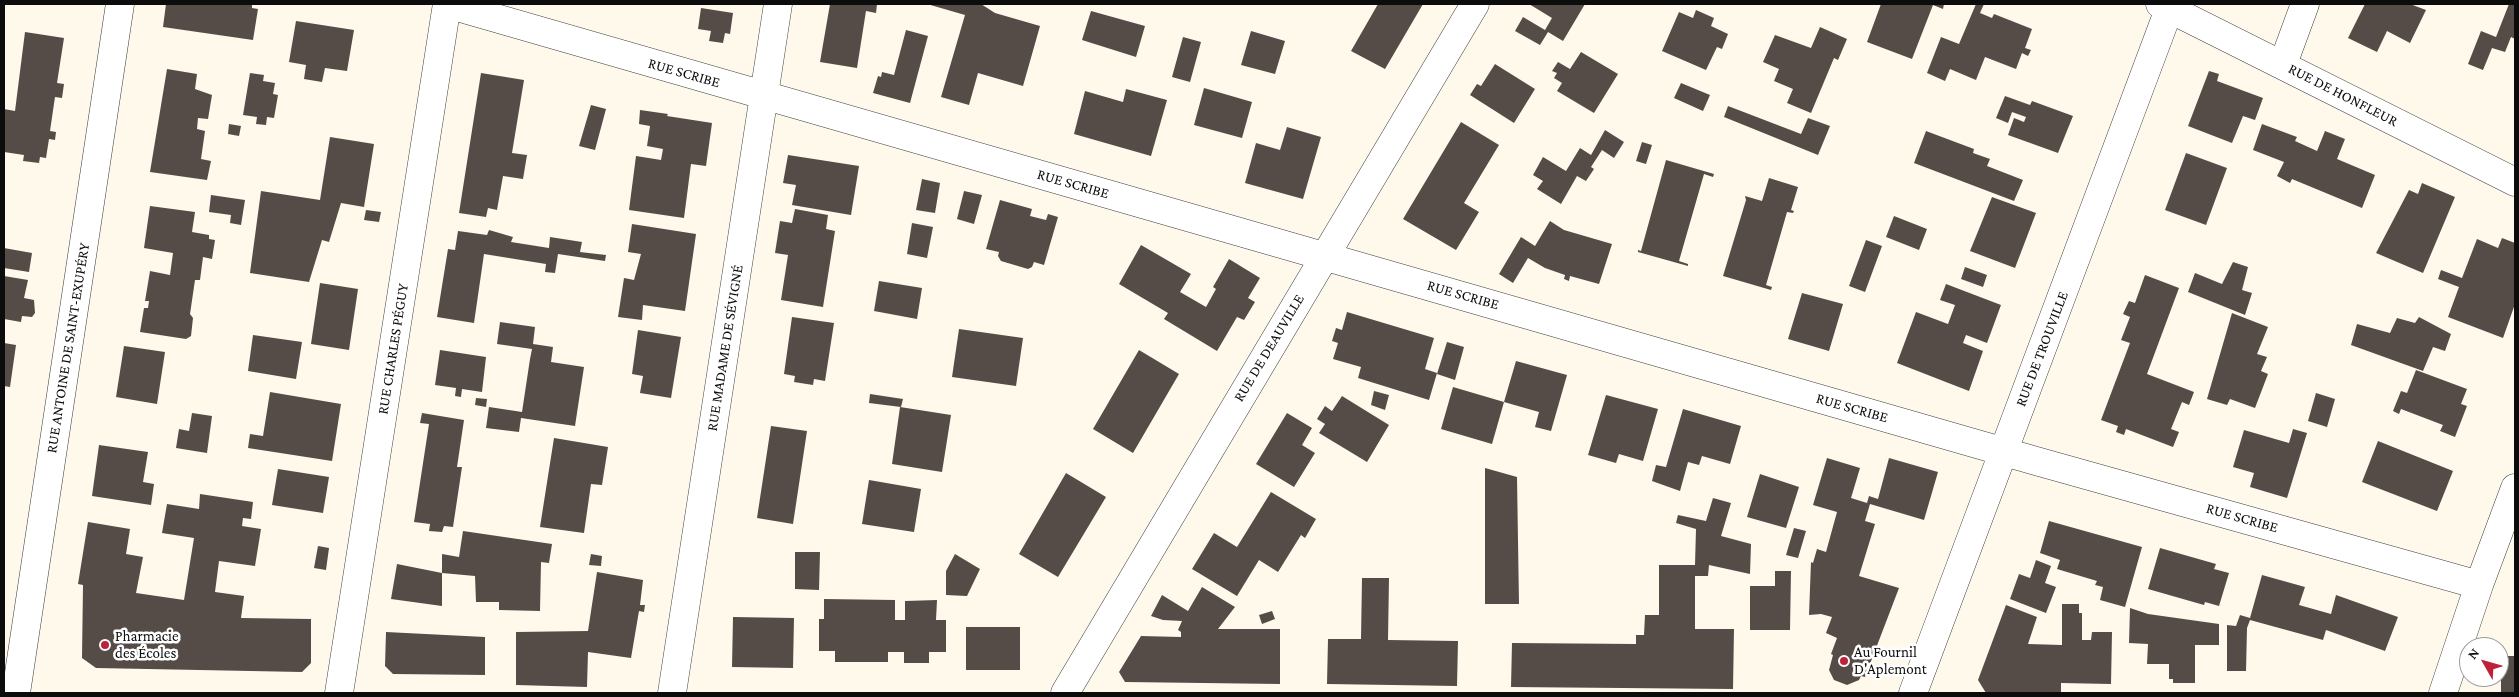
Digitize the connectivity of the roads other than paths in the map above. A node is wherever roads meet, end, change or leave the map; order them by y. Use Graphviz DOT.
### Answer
graph roads {
  1 [pos="120,4"];
  2 [pos="447,4"];
  3 [pos="778,4"];
  4 [pos="1475,4"];
  5 [pos="2304,4"];
  6 [pos="2167,5"];
  7 [pos="2283,64"];
  8 [pos="763,96"];
  9 [pos="2515,182"];
  10 [pos="1325,255"];
  11 [pos="2003,451"];
  12 [pos="2515,488"];
  13 [pos="2479,585"];
  14 [pos="16,693"];
  15 [pos="339,693"];
  16 [pos="672,693"];
  17 [pos="1065,693"];
  18 [pos="1913,693"];
  19 [pos="2443,693"];
  1 -- 14 [label="street, RUE ANTOINE DE SAINT-EXUPÉRY"];
  2 -- 8 [label="street, RUE SCRIBE"];
  2 -- 15 [label="street, RUE CHARLES PÉGUY"];
  3 -- 8 [label="street, RUE MADAME DE SÉVIGNÉ"];
  4 -- 10 [label="street, RUE DE DEAUVILLE"];
  5 -- 7 [label="street"];
  6 -- 7 [label="street, RUE DE HONFLEUR"];
  6 -- 11 [label="street, RUE DE TROUVILLE"];
  7 -- 9 [label="street, RUE DE HONFLEUR"];
  8 -- 10 [label="street, RUE SCRIBE"];
  8 -- 16 [label="street, RUE MADAME DE SÉVIGNÉ"];
  10 -- 11 [label="street, RUE SCRIBE"];
  10 -- 17 [label="street, RUE DE DEAUVILLE"];
  11 -- 13 [label="street, RUE SCRIBE"];
  11 -- 18 [label="street, RUE DE TROUVILLE"];
  12 -- 13 [label="street"];
  13 -- 19 [label="street"];
}
